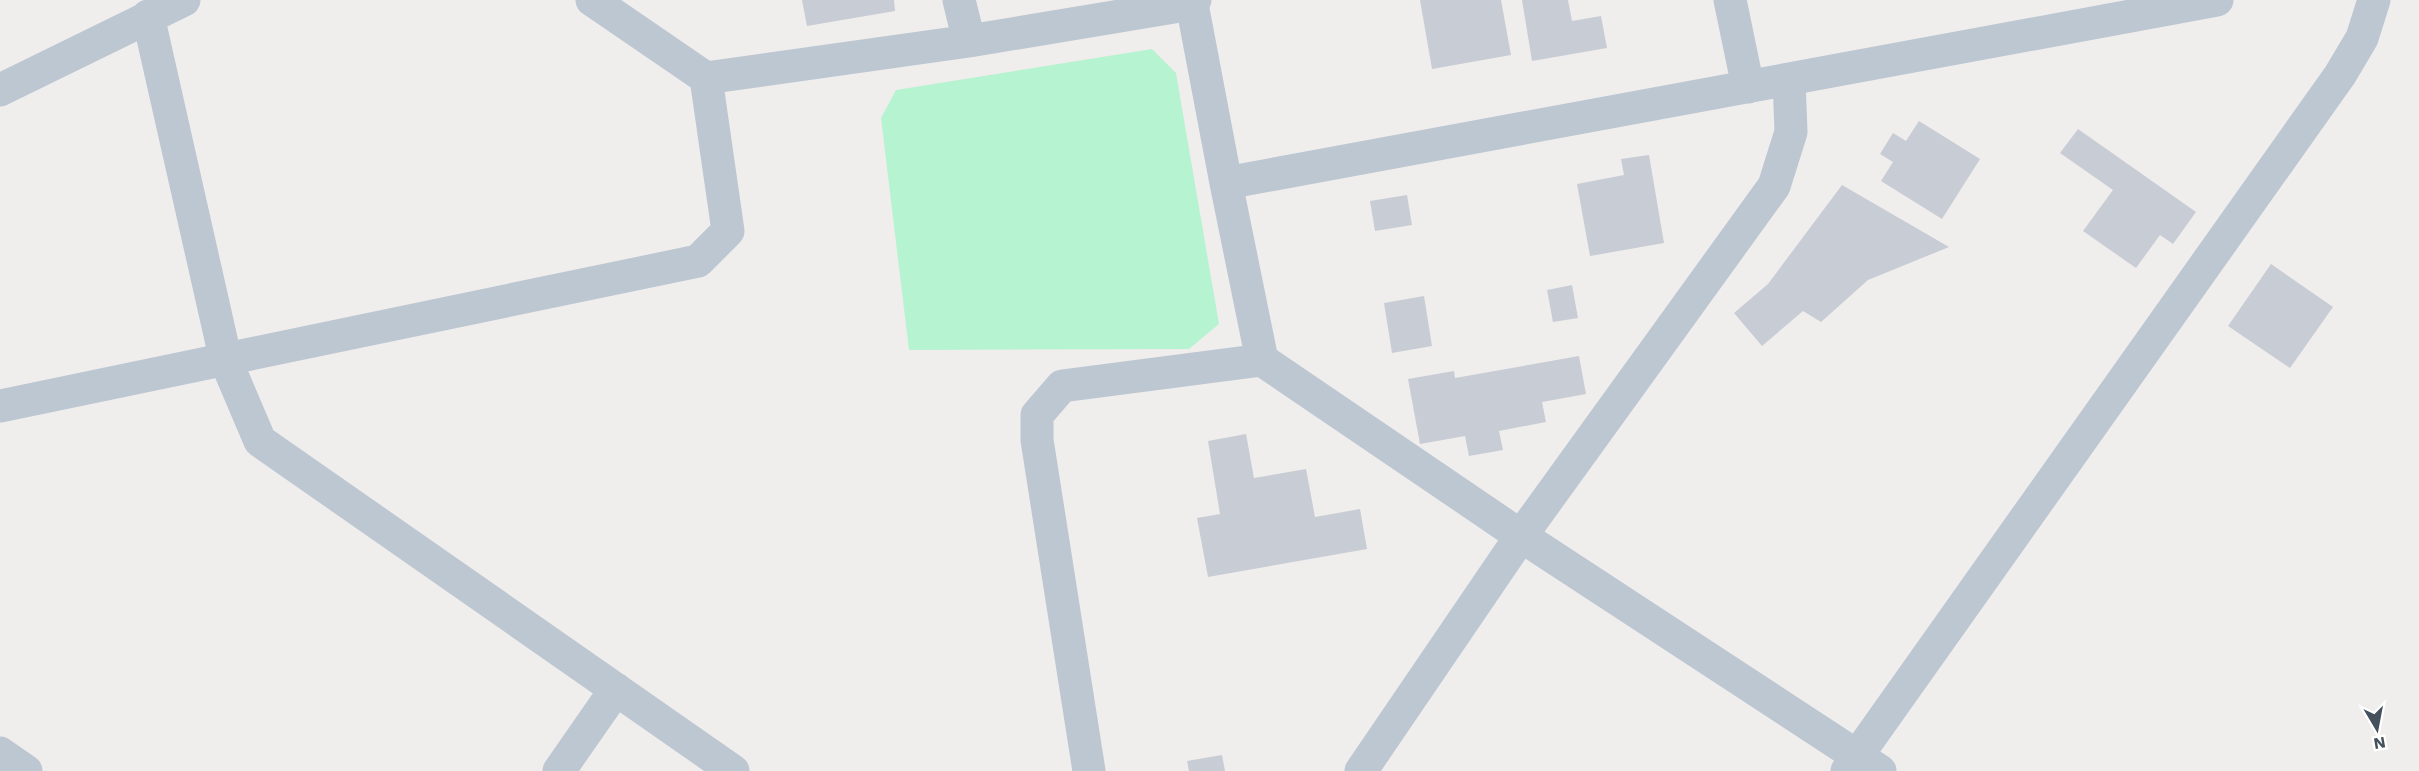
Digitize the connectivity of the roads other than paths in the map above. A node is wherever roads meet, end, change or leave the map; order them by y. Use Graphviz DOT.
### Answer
graph roads {
  1 [pos="184,0"];
  2 [pos="592,0"];
  3 [pos="959,0"];
  4 [pos="1730,0"];
  5 [pos="2217,0"];
  6 [pos="2374,0"];
  7 [pos="1194,2"];
  8 [pos="148,16"];
  9 [pos="969,41"];
  10 [pos="706,78"];
  11 [pos="1789,79"];
  12 [pos="1748,87"];
  13 [pos="0,90"];
  14 [pos="1226,183"];
  15 [pos="1262,360"];
  16 [pos="226,361"];
  17 [pos="0,406"];
  18 [pos="1521,536"];
  19 [pos="615,689"];
  20 [pos="0,753"];
  21 [pos="1861,766"];
  22 [pos="26,771"];
  23 [pos="559,771"];
  24 [pos="733,771"];
  25 [pos="1089,771"];
  26 [pos="1361,771"];
  1 -- 8 [label="street"];
  2 -- 10 [label="street"];
  3 -- 9 [label="street"];
  4 -- 12 [label="street"];
  5 -- 11 [label="street"];
  6 -- 21 [label="street"];
  7 -- 9 [label="street"];
  7 -- 14 [label="street"];
  8 -- 13 [label="street"];
  8 -- 16 [label="street"];
  9 -- 10 [label="street"];
  10 -- 16 [label="street"];
  11 -- 12 [label="street"];
  11 -- 18 [label="street"];
  12 -- 14 [label="street"];
  14 -- 15 [label="street"];
  15 -- 18 [label="street"];
  15 -- 25 [label="street"];
  16 -- 17 [label="street"];
  16 -- 19 [label="street"];
  18 -- 21 [label="street"];
  18 -- 26 [label="street"];
  19 -- 23 [label="street"];
  19 -- 24 [label="street"];
  20 -- 22 [label="street"];
}
